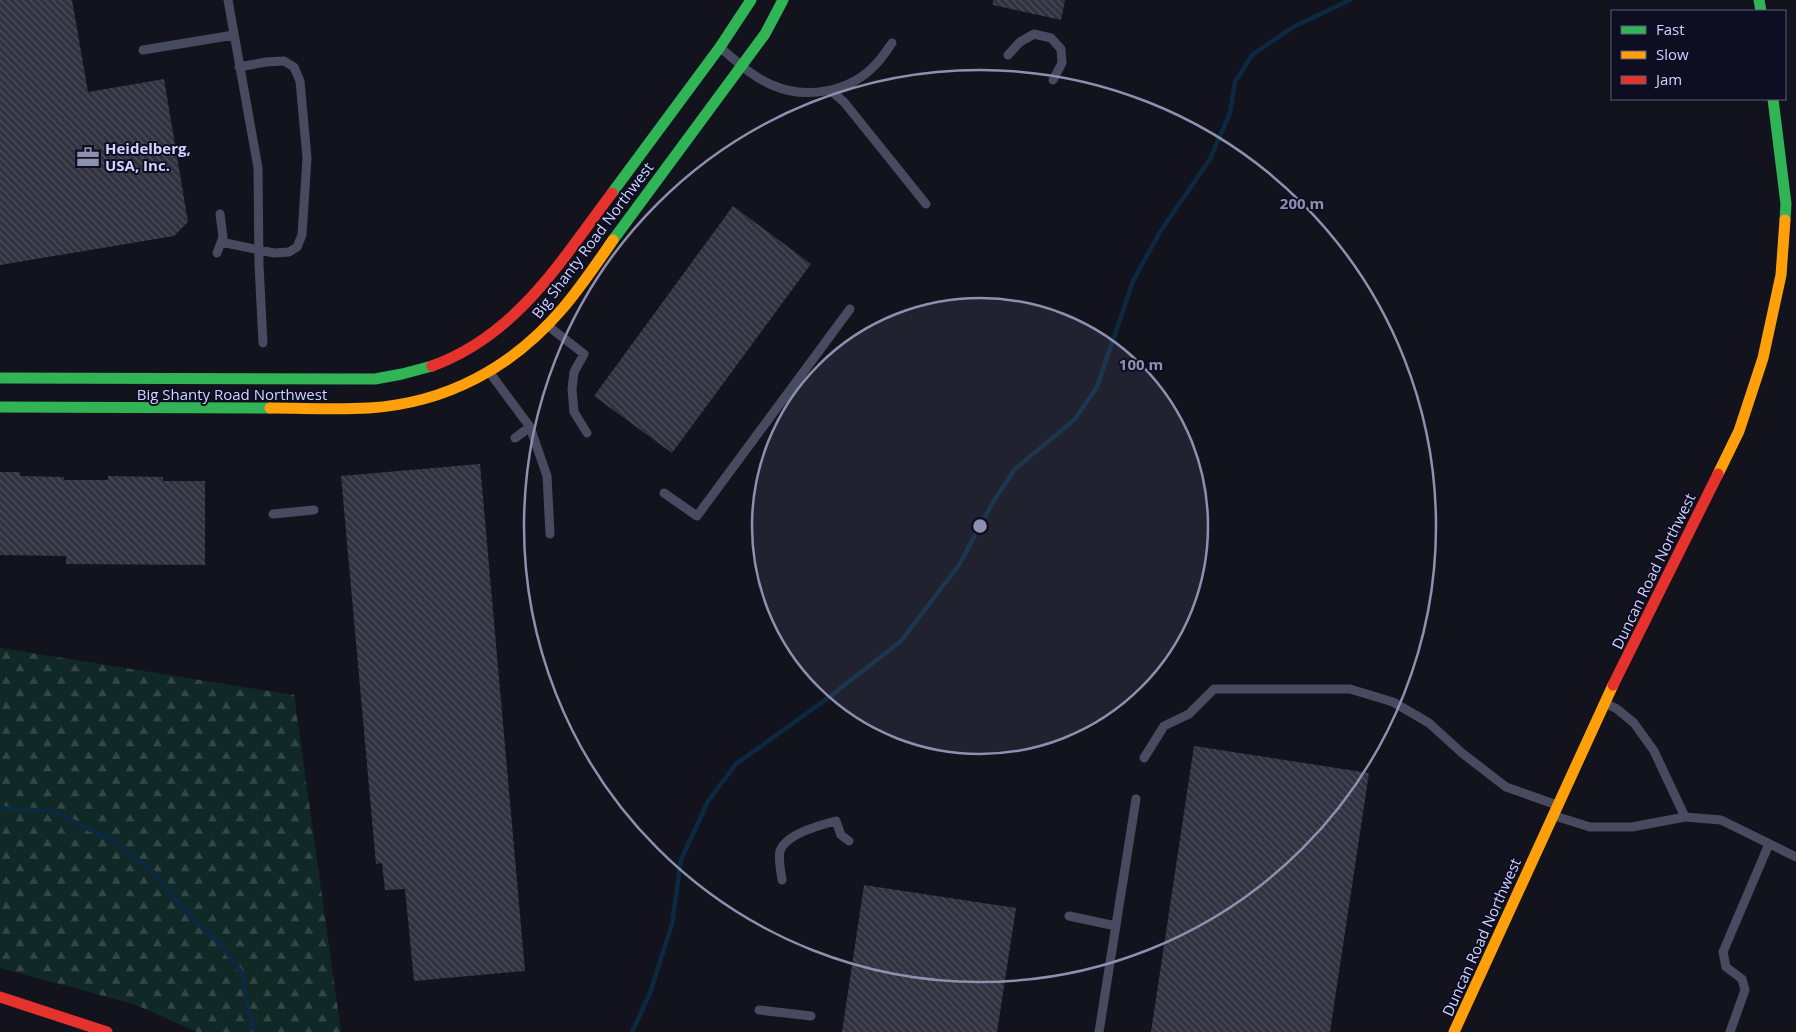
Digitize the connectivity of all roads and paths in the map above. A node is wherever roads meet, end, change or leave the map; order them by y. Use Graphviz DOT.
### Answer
graph roads {
  1 [pos="228,0"];
  2 [pos="751,0"];
  3 [pos="783,0"];
  4 [pos="234,35"];
  5 [pos="892,43"];
  6 [pos="720,47"];
  7 [pos="143,50"];
  8 [pos="1008,55"];
  9 [pos="741,66"];
  10 [pos="239,67"];
  11 [pos="1053,80"];
  12 [pos="830,90"];
  13 [pos="1773,100"];
  14 [pos="926,204"];
  15 [pos="220,214"];
  16 [pos="221,242"];
  17 [pos="259,251"];
  18 [pos="216,252"];
  19 [pos="850,309"];
  20 [pos="548,326"];
  21 [pos="263,343"];
  22 [pos="490,373"];
  23 [pos="0,378"];
  24 [pos="0,407"];
  25 [pos="530,427"];
  26 [pos="587,433"];
  27 [pos="515,438"];
  28 [pos="664,493"];
  29 [pos="314,510"];
  30 [pos="273,514"];
  31 [pos="550,534"];
  32 [pos="1605,702"];
  33 [pos="1144,758"];
  34 [pos="1136,799"];
  35 [pos="1555,810"];
  36 [pos="1685,817"];
  37 [pos="849,841"];
  38 [pos="1769,844"];
  39 [pos="1796,857"];
  40 [pos="782,880"];
  41 [pos="1069,916"];
  42 [pos="1116,926"];
  43 [pos="0,997"];
  44 [pos="759,1010"];
  45 [pos="811,1016"];
  46 [pos="107,1032"];
  47 [pos="1099,1032"];
  48 [pos="1454,1032"];
  49 [pos="1730,1032"];
  1 -- 4 [label="lane"];
  2 -- 6 [label="street, Big Shanty Road Northwest"];
  3 -- 9 [label="street, Big Shanty Road Northwest"];
  4 -- 7 [label="lane"];
  4 -- 10 [label="lane"];
  5 -- 12 [label="lane"];
  6 -- 9 [label="lane"];
  6 -- 23 [label="street, Big Shanty Road Northwest"];
  8 -- 11 [label="lane"];
  9 -- 12 [label="lane"];
  9 -- 20 [label="street, Big Shanty Road Northwest"];
  10 -- 17 [label="lane"];
  10 -- 17 [label="lane"];
  12 -- 14 [label="lane"];
  13 -- 32 [label="street, Duncan Road Northwest"];
  15 -- 16 [label="lane"];
  16 -- 17 [label="lane"];
  16 -- 18 [label="lane"];
  17 -- 21 [label="lane"];
  19 -- 28 [label="lane"];
  20 -- 22 [label="street, Big Shanty Road Northwest"];
  20 -- 26 [label="lane"];
  22 -- 24 [label="street, Big Shanty Road Northwest"];
  22 -- 25 [label="lane"];
  25 -- 27 [label="lane"];
  25 -- 31 [label="lane"];
  29 -- 30 [label="lane"];
  32 -- 35 [label="street, Duncan Road Northwest"];
  32 -- 36 [label="lane"];
  33 -- 35 [label="lane"];
  34 -- 42 [label="lane"];
  35 -- 36 [label="lane"];
  35 -- 48 [label="street, Duncan Road Northwest"];
  36 -- 38 [label="lane"];
  37 -- 40 [label="lane"];
  38 -- 39 [label="lane"];
  38 -- 49 [label="lane"];
  41 -- 42 [label="lane"];
  42 -- 47 [label="lane"];
  43 -- 46 [label="street"];
  44 -- 45 [label="lane"];
}
